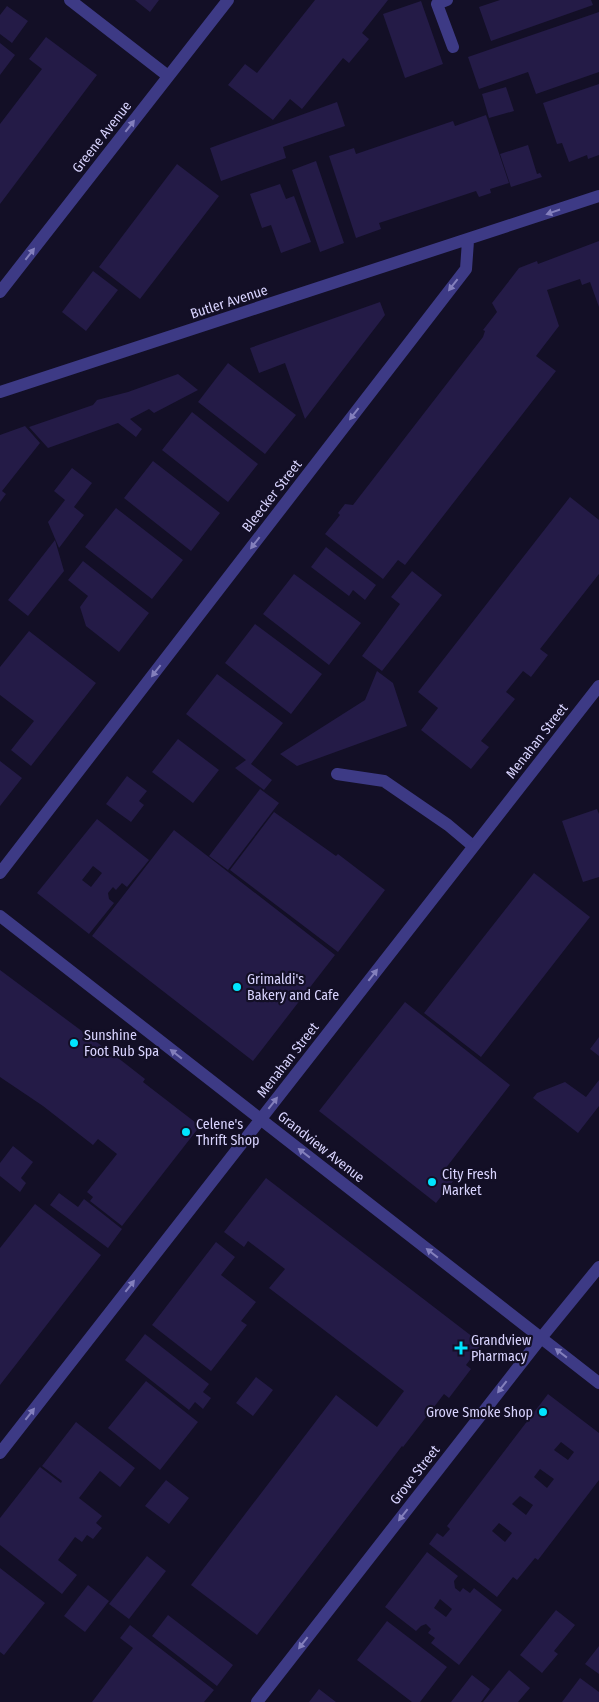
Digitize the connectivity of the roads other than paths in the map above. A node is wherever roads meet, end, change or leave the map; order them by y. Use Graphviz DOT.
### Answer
graph roads {
  1 [pos="70,0"];
  2 [pos="228,0"];
  3 [pos="447,0"];
  4 [pos="453,47"];
  5 [pos="168,76"];
  6 [pos="599,196"];
  7 [pos="468,241"];
  8 [pos="0,292"];
  9 [pos="0,392"];
  10 [pos="599,686"];
  11 [pos="336,774"];
  12 [pos="473,846"];
  13 [pos="0,873"];
  14 [pos="0,916"];
  15 [pos="260,1119"];
  16 [pos="599,1267"];
  17 [pos="541,1338"];
  18 [pos="599,1383"];
  19 [pos="0,1453"];
  20 [pos="257,1702"];
  1 -- 5 [label="street"];
  2 -- 5 [label="street, Greene Avenue"];
  3 -- 4 [label="street"];
  8 -- 5 [label="street, Greene Avenue, one-way"];
  6 -- 7 [label="street, one-way"];
  7 -- 9 [label="street, Butler Avenue"];
  7 -- 13 [label="street, Bleecker Street, one-way"];
  10 -- 12 [label="street, Menahan Street"];
  11 -- 12 [label="street"];
  15 -- 12 [label="street, Menahan Street, one-way"];
  15 -- 14 [label="street, Grandview Avenue, one-way"];
  17 -- 15 [label="street, Grandview Avenue, one-way"];
  19 -- 15 [label="street, Menahan Street, one-way"];
  16 -- 17 [label="street, Grove Street"];
  18 -- 17 [label="street, Grandview Avenue, one-way"];
  17 -- 20 [label="street, Grove Street, one-way"];
}
